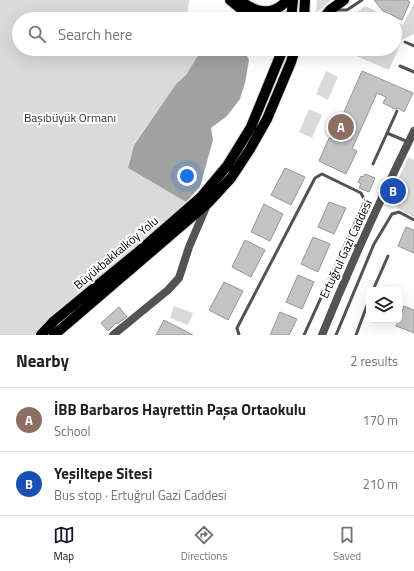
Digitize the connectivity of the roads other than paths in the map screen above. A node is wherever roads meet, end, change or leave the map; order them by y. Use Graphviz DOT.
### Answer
graph roads {
  1 [pos="230,0"];
  2 [pos="240,0"];
  3 [pos="287,0"];
  4 [pos="293,0"];
  5 [pos="305,0"];
  6 [pos="344,0"];
  7 [pos="362,0"];
  8 [pos="330,10"];
  9 [pos="245,12"];
  10 [pos="292,12"];
  11 [pos="304,12"];
  12 [pos="405,42"];
  13 [pos="414,46"];
  14 [pos="278,56"];
  15 [pos="293,56"];
  16 [pos="296,56"];
  17 [pos="291,62"];
  18 [pos="400,66"];
  19 [pos="414,72"];
  20 [pos="396,111"];
  21 [pos="414,131"];
  22 [pos="387,132"];
  23 [pos="408,142"];
  24 [pos="373,164"];
  25 [pos="207,190"];
  26 [pos="208,203"];
  27 [pos="414,220"];
  28 [pos="346,242"];
  29 [pos="358,247"];
  30 [pos="388,256"];
  31 [pos="374,287"];
  32 [pos="366,308"];
  33 [pos="324,334"];
  34 [pos="41,335"];
  35 [pos="54,335"];
  36 [pos="113,335"];
  37 [pos="239,335"];
  38 [pos="304,335"];
  39 [pos="336,335"];
  40 [pos="356,335"];
  1 -- 9 [label="highway"];
  2 -- 3 [label="highway"];
  4 -- 10 [label="highway"];
  5 -- 11 [label="highway"];
  6 -- 8 [label="highway"];
  7 -- 8 [label="lane"];
  12 -- 13 [label="lane"];
  14 -- 25 [label="highway, Büyükbakkalköy Yolu"];
  15 -- 17 [label="highway"];
  16 -- 17 [label="highway"];
  17 -- 26 [label="highway, Büyükbakkalköy Yolu"];
  18 -- 19 [label="lane"];
  20 -- 22 [label="lane"];
  21 -- 23 [label="street, Ertuğrul Gazi Caddesi"];
  22 -- 23 [label="lane"];
  22 -- 24 [label="lane"];
  23 -- 29 [label="street, Ertuğrul Gazi Caddesi"];
  25 -- 26 [label="highway"];
  25 -- 34 [label="highway, Büyükbakkalköy Yolu"];
  26 -- 35 [label="highway, Büyükbakkalköy Yolu"];
  26 -- 36 [label="street"];
  27 -- 39 [label="lane"];
  28 -- 29 [label="lane"];
  28 -- 37 [label="lane"];
  28 -- 38 [label="lane"];
  29 -- 33 [label="street, Ertuğrul Gazi Caddesi"];
  30 -- 31 [label="lane"];
  32 -- 40 [label="lane"];
}
